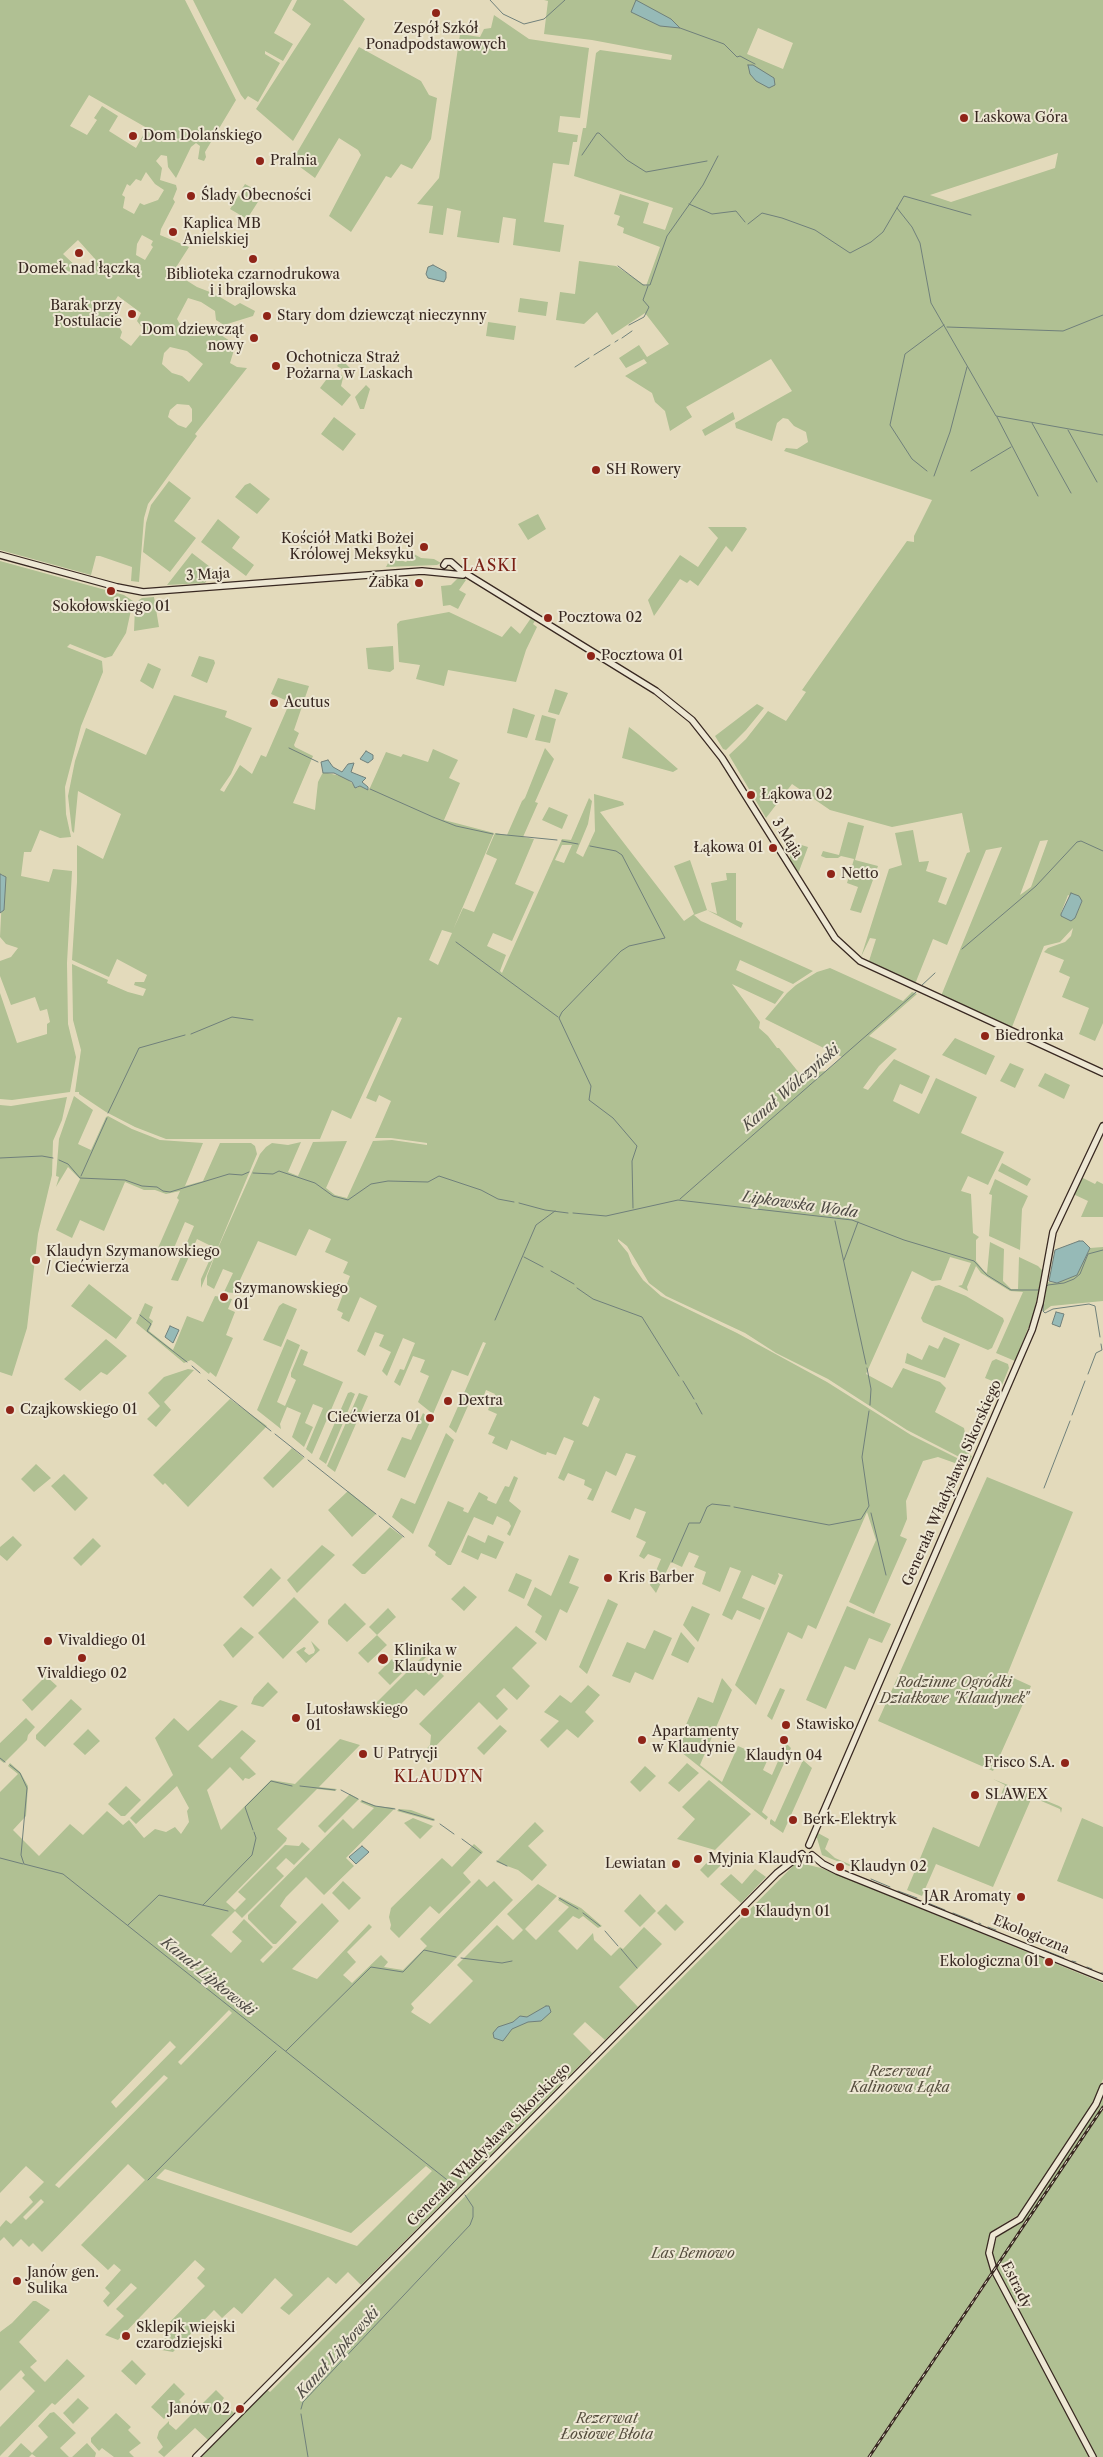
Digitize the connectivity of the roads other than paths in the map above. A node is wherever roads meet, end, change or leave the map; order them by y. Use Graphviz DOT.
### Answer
graph roads {
  1 [pos="0,555"];
  2 [pos="444,565"];
  3 [pos="455,566"];
  4 [pos="422,571"];
  5 [pos="448,572"];
  6 [pos="472,578"];
  7 [pos="1103,1073"];
  8 [pos="1103,1126"];
  9 [pos="809,1845"];
  10 [pos="802,1854"];
  11 [pos="812,1855"];
  12 [pos="1103,1978"];
  13 [pos="1103,2087"];
  14 [pos="196,2457"];
  15 [pos="1093,2457"];
  1 -- 4 [label="main road, 3 Maja"];
  2 -- 3 [label="main road"];
  2 -- 4 [label="main road, 3 Maja"];
  2 -- 5 [label="main road"];
  3 -- 5 [label="main road"];
  3 -- 6 [label="main road, 3 Maja"];
  4 -- 5 [label="main road, 3 Maja"];
  5 -- 6 [label="main road, 3 Maja"];
  6 -- 7 [label="main road, 3 Maja"];
  8 -- 9 [label="main road, Generała Władysława Sikorskiego"];
  9 -- 10 [label="main road"];
  9 -- 11 [label="main road"];
  10 -- 11 [label="main road"];
  10 -- 14 [label="main road, Generała Władysława Sikorskiego"];
  11 -- 12 [label="main road, Ekologiczna"];
  13 -- 15 [label="main road, Estrady"];
}
